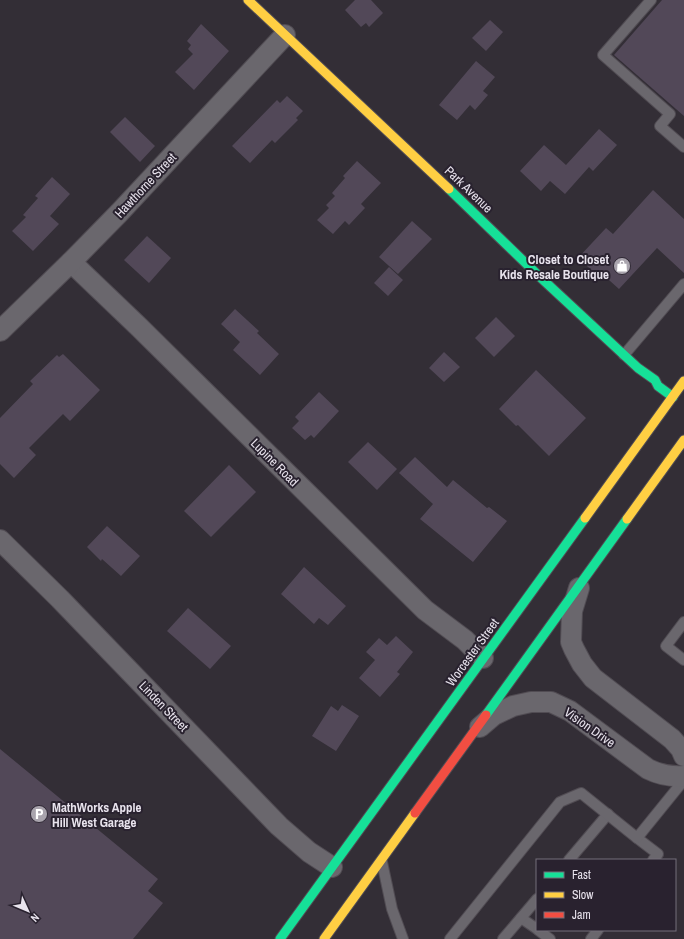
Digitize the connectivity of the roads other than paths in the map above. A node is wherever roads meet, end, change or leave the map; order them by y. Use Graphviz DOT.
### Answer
graph roads {
  1 [pos="248,0"];
  2 [pos="651,0"];
  3 [pos="285,35"];
  4 [pos="684,147"];
  5 [pos="71,262"];
  6 [pos="684,284"];
  7 [pos="0,331"];
  8 [pos="624,356"];
  9 [pos="684,381"];
  10 [pos="672,396"];
  11 [pos="684,440"];
  12 [pos="0,540"];
  13 [pos="580,584"];
  14 [pos="684,622"];
  15 [pos="484,658"];
  16 [pos="684,660"];
  17 [pos="474,732"];
  18 [pos="684,756"];
  19 [pos="684,776"];
  20 [pos="684,780"];
  21 [pos="608,814"];
  22 [pos="637,838"];
  23 [pos="571,859"];
  24 [pos="655,859"];
  25 [pos="381,861"];
  26 [pos="332,867"];
  27 [pos="536,900"];
  28 [pos="521,918"];
  29 [pos="536,929"];
  30 [pos="538,931"];
  31 [pos="597,931"];
  32 [pos="280,939"];
  33 [pos="324,939"];
  34 [pos="403,939"];
  35 [pos="450,939"];
  36 [pos="503,939"];
  37 [pos="550,939"];
  38 [pos="591,939"];
  1 -- 3 [label="main road, Park Avenue"];
  2 -- 4 [label="lane"];
  3 -- 5 [label="street, Hawthorne Street"];
  3 -- 8 [label="main road, Park Avenue"];
  5 -- 7 [label="street, Hawthorne Street"];
  5 -- 15 [label="street, Lupine Road"];
  6 -- 8 [label="lane"];
  8 -- 10 [label="main road, Park Avenue"];
  9 -- 10 [label="main road, Worcester Street"];
  10 -- 15 [label="main road, Worcester Street"];
  11 -- 13 [label="main road"];
  12 -- 26 [label="street, Linden Street"];
  13 -- 17 [label="main road"];
  13 -- 18 [label="street"];
  14 -- 16 [label="lane"];
  15 -- 26 [label="main road, Worcester Street"];
  17 -- 19 [label="street, Vision Drive"];
  17 -- 25 [label="main road"];
  20 -- 22 [label="lane"];
  21 -- 22 [label="lane"];
  21 -- 23 [label="lane"];
  21 -- 35 [label="lane"];
  22 -- 24 [label="lane"];
  25 -- 33 [label="main road"];
  25 -- 34 [label="lane"];
  26 -- 32 [label="main road, Worcester Street"];
  27 -- 28 [label="lane"];
  28 -- 29 [label="lane"];
  28 -- 36 [label="lane"];
  30 -- 37 [label="lane"];
  31 -- 38 [label="lane"];
}
